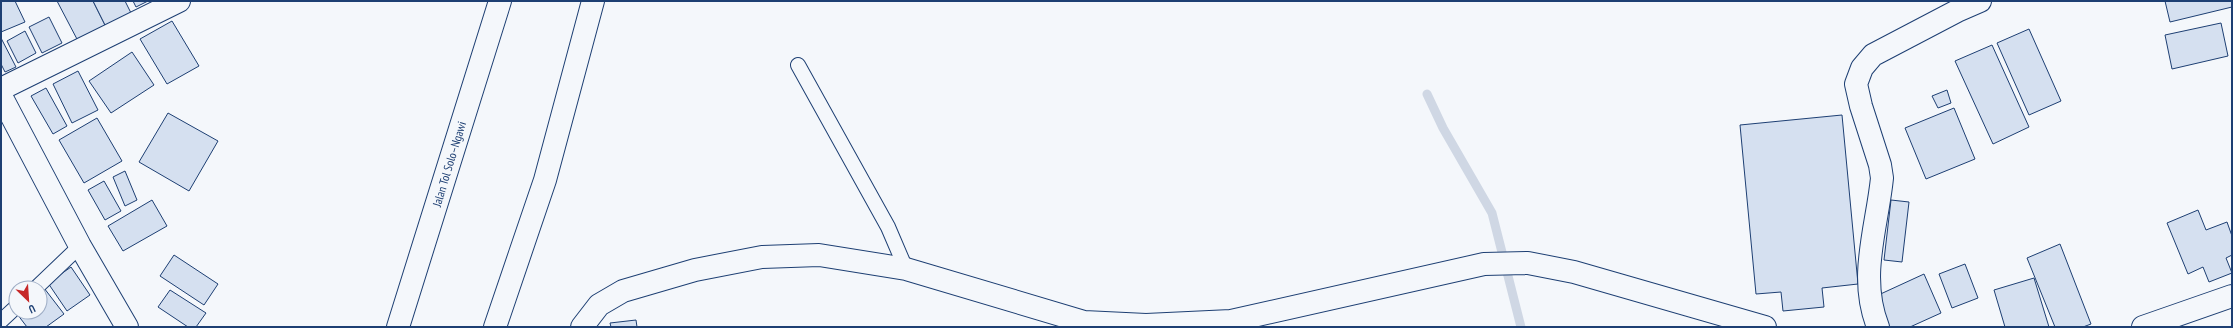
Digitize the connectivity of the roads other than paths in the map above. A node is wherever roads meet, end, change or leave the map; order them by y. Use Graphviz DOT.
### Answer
graph roads {
  1 [pos="179,1"];
  2 [pos="500,1"];
  3 [pos="593,1"];
  4 [pos="1980,1"];
  5 [pos="798,66"];
  6 [pos="1,89"];
  7 [pos="1,96"];
  8 [pos="80,246"];
  9 [pos="906,269"];
  10 [pos="44,280"];
  11 [pos="2232,296"];
  12 [pos="127,327"];
  13 [pos="398,327"];
  14 [pos="495,327"];
  15 [pos="582,327"];
  16 [pos="1765,327"];
  17 [pos="1878,327"];
  18 [pos="2143,327"];
  1 -- 6 [label="main road"];
  2 -- 13 [label="main road, Jalan Tol Solo–Ngawi"];
  3 -- 14 [label="main road"];
  4 -- 17 [label="main road"];
  5 -- 9 [label="lane"];
  7 -- 8 [label="main road"];
  8 -- 10 [label="lane"];
  8 -- 12 [label="main road"];
  9 -- 15 [label="main road"];
  9 -- 16 [label="main road"];
  11 -- 18 [label="main road"];
}
